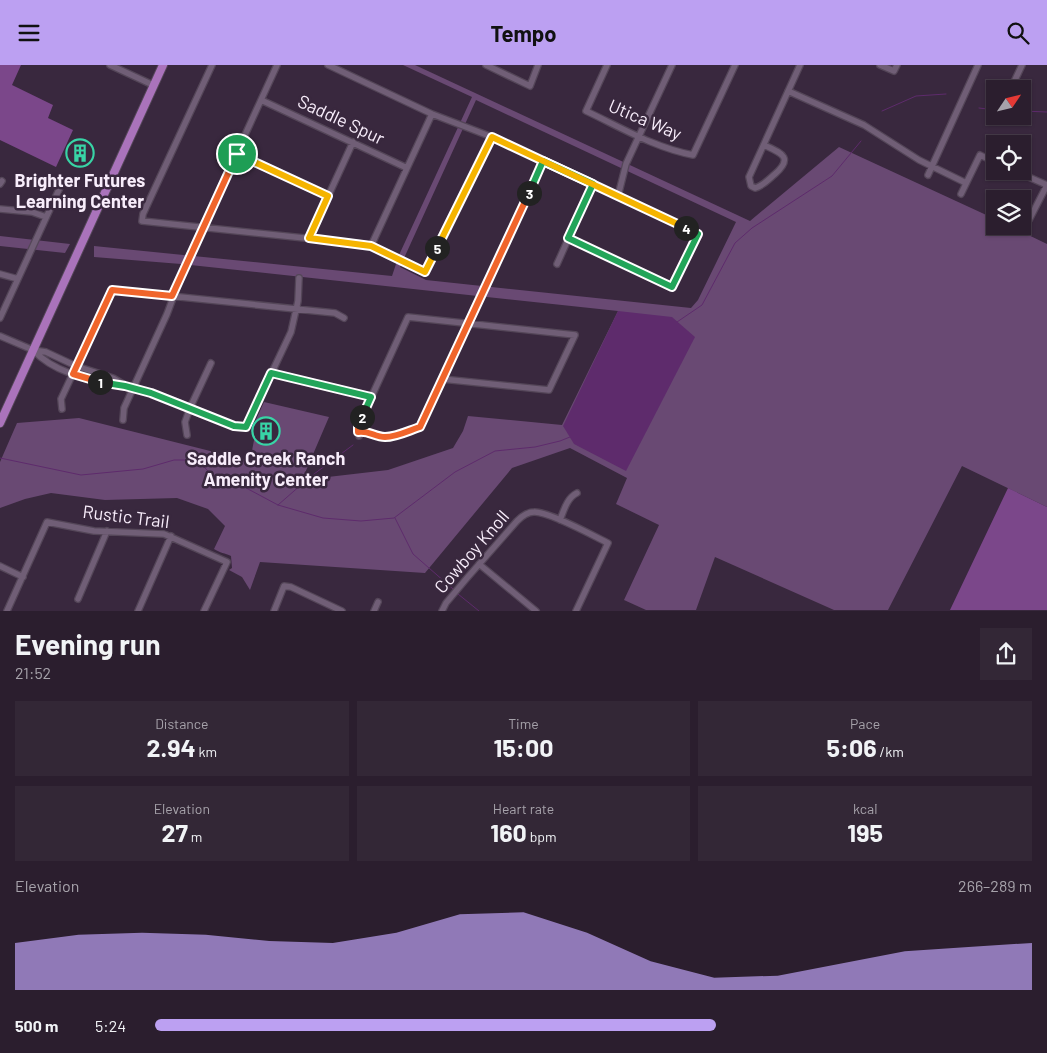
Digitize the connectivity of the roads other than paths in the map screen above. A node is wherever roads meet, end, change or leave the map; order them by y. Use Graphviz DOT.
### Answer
graph roads {
  1 [pos="110,65"];
  2 [pos="163,65"];
  3 [pos="212,65"];
  4 [pos="278,65"];
  5 [pos="328,65"];
  6 [pos="486,65"];
  7 [pos="538,65"];
  8 [pos="608,65"];
  9 [pos="672,65"];
  10 [pos="735,65"];
  11 [pos="800,65"];
  12 [pos="880,65"];
  13 [pos="897,65"];
  14 [pos="978,65"];
  15 [pos="1022,65"];
  16 [pos="1015,80"];
  17 [pos="153,85"];
  18 [pos="788,91"];
  19 [pos="261,100"];
  20 [pos="432,114"];
  21 [pos="639,135"];
  22 [pos="492,137"];
  23 [pos="353,142"];
  24 [pos="764,145"];
  25 [pos="237,154"];
  26 [pos="986,158"];
  27 [pos="543,161"];
  28 [pos="932,166"];
  29 [pos="407,168"];
  30 [pos="928,175"];
  31 [pos="1031,178"];
  32 [pos="62,183"];
  33 [pos="966,183"];
  34 [pos="593,184"];
  35 [pos="1047,185"];
  36 [pos="961,194"];
  37 [pos="328,196"];
  38 [pos="618,196"];
  39 [pos="0,209"];
  40 [pos="1031,216"];
  41 [pos="46,217"];
  42 [pos="203,228"];
  43 [pos="309,238"];
  44 [pos="568,238"];
  45 [pos="371,246"];
  46 [pos="557,264"];
  47 [pos="0,274"];
  48 [pos="299,278"];
  49 [pos="18,279"];
  50 [pos="172,296"];
  51 [pos="297,308"];
  52 [pos="0,318"];
  53 [pos="344,318"];
  54 [pos="468,324"];
  55 [pos="0,336"];
  56 [pos="33,350"];
  57 [pos="211,363"];
  58 [pos="76,366"];
  59 [pos="271,373"];
  60 [pos="73,374"];
  61 [pos="442,379"];
  62 [pos="125,386"];
  63 [pos="132,387"];
  64 [pos="371,397"];
  65 [pos="190,407"];
  66 [pos="62,409"];
  67 [pos="123,420"];
  68 [pos="0,423"];
  69 [pos="187,435"];
  70 [pos="577,493"];
  71 [pos="560,520"];
  72 [pos="107,531"];
  73 [pos="171,536"];
  74 [pos="479,564"];
  75 [pos="0,566"];
  76 [pos="23,577"];
  77 [pos="78,599"];
  78 [pos="378,602"];
  79 [pos="7,611"];
  80 [pos="138,611"];
  81 [pos="204,611"];
  82 [pos="274,611"];
  83 [pos="342,611"];
  84 [pos="374,611"];
  85 [pos="442,611"];
  86 [pos="536,611"];
  87 [pos="576,611"];
  1 -- 17 [label="street"];
  2 -- 17 [label="main road"];
  3 -- 42 [label="street"];
  4 -- 19 [label="street"];
  5 -- 20 [label="street"];
  6 -- 7 [label="street"];
  8 -- 21 [label="street, Utica Way"];
  9 -- 21 [label="street"];
  10 -- 21 [label="street, Utica Way"];
  11 -- 18 [label="street"];
  12 -- 13 [label="street"];
  14 -- 28 [label="street"];
  15 -- 16 [label="street"];
  17 -- 56 [label="main road"];
  18 -- 24 [label="street"];
  18 -- 28 [label="street"];
  19 -- 23 [label="street, Saddle Spur"];
  19 -- 25 [label="street"];
  20 -- 22 [label="street"];
  20 -- 29 [label="street"];
  21 -- 38 [label="street"];
  22 -- 27 [label="street"];
  22 -- 45 [label="street"];
  23 -- 29 [label="street, Saddle Spur"];
  23 -- 37 [label="street"];
  24 -- 24 [label="street"];
  25 -- 37 [label="street"];
  25 -- 42 [label="street"];
  26 -- 33 [label="street"];
  27 -- 34 [label="street"];
  27 -- 54 [label="street"];
  28 -- 30 [label="street"];
  28 -- 33 [label="street"];
  29 -- 45 [label="street"];
  31 -- 35 [label="street"];
  32 -- 41 [label="street"];
  33 -- 36 [label="street"];
  34 -- 38 [label="street"];
  34 -- 44 [label="street"];
  35 -- 40 [label="street"];
  37 -- 43 [label="street"];
  38 -- 44 [label="street"];
  39 -- 41 [label="street"];
  41 -- 49 [label="street"];
  42 -- 43 [label="street"];
  42 -- 50 [label="street"];
  43 -- 45 [label="street"];
  44 -- 46 [label="street"];
  47 -- 49 [label="street"];
  48 -- 51 [label="street"];
  49 -- 52 [label="street"];
  50 -- 51 [label="street"];
  50 -- 58 [label="street"];
  50 -- 63 [label="street"];
  51 -- 53 [label="street"];
  51 -- 59 [label="street"];
  54 -- 61 [label="street"];
  54 -- 61 [label="street"];
  54 -- 64 [label="street"];
  55 -- 56 [label="street"];
  56 -- 58 [label="street"];
  56 -- 60 [label="street"];
  56 -- 68 [label="main road"];
  57 -- 65 [label="street"];
  58 -- 60 [label="street"];
  58 -- 62 [label="street"];
  59 -- 64 [label="street"];
  59 -- 65 [label="street"];
  60 -- 62 [label="street"];
  60 -- 66 [label="street"];
  61 -- 64 [label="street"];
  62 -- 63 [label="street"];
  63 -- 65 [label="street"];
  63 -- 67 [label="street"];
  65 -- 69 [label="street"];
  70 -- 71 [label="street"];
  71 -- 74 [label="street, Cowboy Knoll"];
  71 -- 87 [label="street, Cowboy Knoll"];
  72 -- 73 [label="street, Rustic Trail"];
  72 -- 76 [label="street, Rustic Trail"];
  72 -- 77 [label="street"];
  73 -- 80 [label="street"];
  73 -- 81 [label="street, Rustic Trail"];
  74 -- 85 [label="street, Cowboy Knoll"];
  74 -- 86 [label="street"];
  75 -- 76 [label="street"];
  76 -- 79 [label="street"];
  78 -- 84 [label="street"];
  82 -- 83 [label="street"];
}
